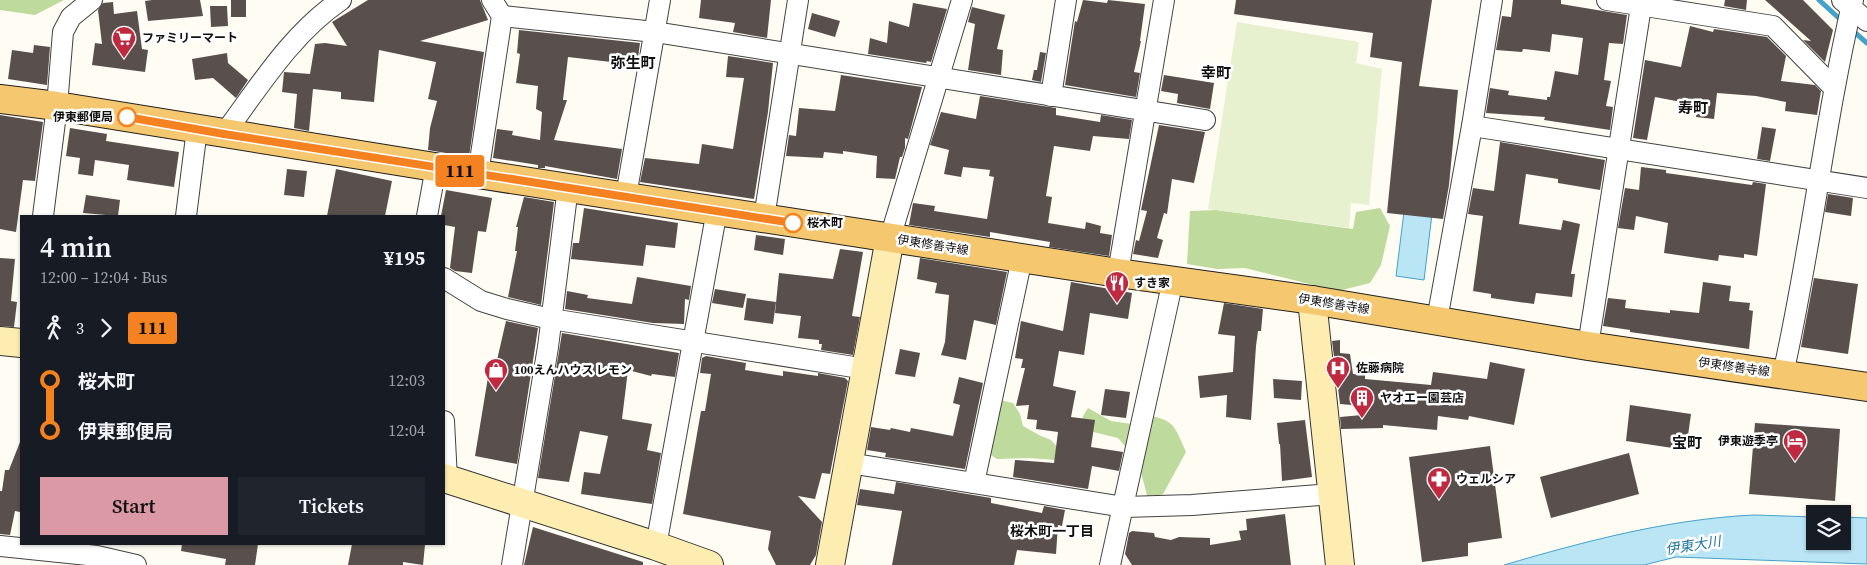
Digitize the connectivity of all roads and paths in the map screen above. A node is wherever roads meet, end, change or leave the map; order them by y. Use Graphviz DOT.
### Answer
graph roads {
  1 [pos="92,0"];
  2 [pos="341,0"];
  3 [pos="660,0"];
  4 [pos="798,0"];
  5 [pos="962,0"];
  6 [pos="1066,0"];
  7 [pos="1164,0"];
  8 [pos="1492,0"];
  9 [pos="1607,0"];
  10 [pos="1641,3"];
  11 [pos="497,8"];
  12 [pos="1853,8"];
  13 [pos="655,32"];
  14 [pos="789,54"];
  15 [pos="938,78"];
  16 [pos="1834,88"];
  17 [pos="1051,96"];
  18 [pos="0,99"];
  19 [pos="57,106"];
  20 [pos="1146,111"];
  21 [pos="1204,120"];
  22 [pos="1472,126"];
  23 [pos="197,129"];
  24 [pos="224,134"];
  25 [pos="1618,149"];
  26 [pos="436,167"];
  27 [pos="478,174"];
  28 [pos="1818,180"];
  29 [pos="568,187"];
  30 [pos="1867,188"];
  31 [pos="626,196"];
  32 [pos="717,210"];
  33 [pos="43,215"];
  34 [pos="186,215"];
  35 [pos="427,215"];
  36 [pos="764,218"];
  37 [pos="890,238"];
  38 [pos="1022,258"];
  39 [pos="1118,273"];
  40 [pos="445,279"];
  41 [pos="1173,280"];
  42 [pos="1312,300"];
  43 [pos="551,319"];
  44 [pos="1437,320"];
  45 [pos="0,341"];
  46 [pos="694,341"];
  47 [pos="20,343"];
  48 [pos="1588,346"];
  49 [pos="866,369"];
  50 [pos="1783,374"];
  51 [pos="1867,387"];
  52 [pos="849,463"];
  53 [pos="445,479"];
  54 [pos="974,483"];
  55 [pos="1332,494"];
  56 [pos="524,503"];
  57 [pos="1124,507"];
  58 [pos="0,546"];
  59 [pos="656,546"];
  60 [pos="99,550"];
  61 [pos="136,565"];
  62 [pos="512,565"];
  63 [pos="709,565"];
  64 [pos="830,565"];
  65 [pos="1110,565"];
  66 [pos="1340,565"];
  1 -- 19 [label="street"];
  2 -- 24 [label="street"];
  3 -- 13 [label="street"];
  4 -- 14 [label="street"];
  5 -- 15 [label="street"];
  6 -- 17 [label="street"];
  7 -- 20 [label="street"];
  8 -- 22 [label="street"];
  9 -- 10 [label="street"];
  10 -- 16 [label="street"];
  10 -- 25 [label="street"];
  11 -- 13 [label="street"];
  11 -- 27 [label="street"];
  12 -- 16 [label="street"];
  13 -- 14 [label="street"];
  13 -- 31 [label="street"];
  14 -- 15 [label="street"];
  14 -- 36 [label="street"];
  15 -- 17 [label="street"];
  15 -- 37 [label="street"];
  16 -- 28 [label="street"];
  17 -- 20 [label="street"];
  18 -- 19 [label="main road, 伊東修善寺線"];
  19 -- 23 [label="main road, 伊東修善寺線"];
  19 -- 33 [label="street"];
  20 -- 21 [label="street"];
  20 -- 39 [label="street"];
  22 -- 25 [label="street"];
  22 -- 44 [label="street"];
  23 -- 24 [label="main road, 伊東修善寺線"];
  23 -- 34 [label="street"];
  24 -- 26 [label="main road, 伊東修善寺線"];
  25 -- 28 [label="street"];
  25 -- 48 [label="street"];
  26 -- 27 [label="main road, 伊東修善寺線"];
  26 -- 35 [label="street"];
  27 -- 29 [label="main road, 伊東修善寺線"];
  28 -- 30 [label="street"];
  28 -- 50 [label="street"];
  29 -- 31 [label="main road, 伊東修善寺線"];
  29 -- 43 [label="street"];
  31 -- 32 [label="main road, 伊東修善寺線"];
  32 -- 36 [label="main road, 伊東修善寺線"];
  32 -- 46 [label="street"];
  36 -- 37 [label="main road, 伊東修善寺線"];
  37 -- 38 [label="main road, 伊東修善寺線"];
  37 -- 49 [label="street"];
  38 -- 39 [label="main road, 伊東修善寺線"];
  38 -- 54 [label="street"];
  39 -- 41 [label="main road, 伊東修善寺線"];
  40 -- 43 [label="street"];
  41 -- 42 [label="main road, 伊東修善寺線"];
  41 -- 57 [label="street"];
  42 -- 44 [label="main road, 伊東修善寺線"];
  42 -- 55 [label="street"];
  43 -- 46 [label="street"];
  43 -- 56 [label="street"];
  44 -- 48 [label="main road, 伊東修善寺線"];
  45 -- 47 [label="street"];
  46 -- 49 [label="street"];
  46 -- 59 [label="street"];
  48 -- 50 [label="main road, 伊東修善寺線"];
  49 -- 52 [label="street"];
  50 -- 51 [label="main road, 伊東修善寺線"];
  52 -- 54 [label="street"];
  52 -- 64 [label="street"];
  53 -- 56 [label="street"];
  54 -- 57 [label="street"];
  55 -- 57 [label="street"];
  55 -- 66 [label="street"];
  56 -- 59 [label="street"];
  56 -- 62 [label="street"];
  57 -- 65 [label="street"];
  58 -- 60 [label="street"];
  59 -- 63 [label="street"];
  60 -- 61 [label="street"];
}
